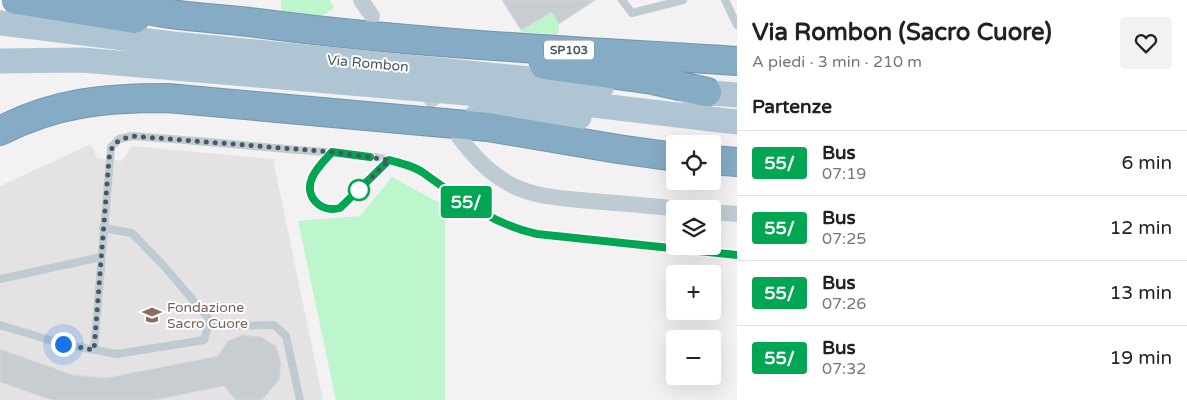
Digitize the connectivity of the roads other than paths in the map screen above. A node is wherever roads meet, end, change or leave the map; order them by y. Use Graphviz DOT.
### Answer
graph roads {
  1 [pos="17,0"];
  2 [pos="111,0"];
  3 [pos="361,0"];
  4 [pos="622,0"];
  5 [pos="683,0"];
  6 [pos="724,0"];
  7 [pos="372,16"];
  8 [pos="0,23"];
  9 [pos="737,25"];
  10 [pos="313,31"];
  11 [pos="402,39"];
  12 [pos="0,61"];
  13 [pos="737,61"];
  14 [pos="707,92"];
  15 [pos="737,95"];
  16 [pos="399,119"];
  17 [pos="727,121"];
  18 [pos="0,131"];
  19 [pos="459,137"];
  20 [pos="332,152"];
  21 [pos="666,156"];
  22 [pos="389,160"];
  23 [pos="721,161"];
  24 [pos="737,162"];
  25 [pos="666,208"];
  26 [pos="721,213"];
  27 [pos="737,214"];
  28 [pos="103,228"];
  29 [pos="737,255"];
  30 [pos="101,257"];
  31 [pos="0,279"];
  32 [pos="210,320"];
  33 [pos="0,325"];
  34 [pos="94,350"];
  35 [pos="300,400"];
  1 -- 10 [label="highway"];
  2 -- 10 [label="highway"];
  3 -- 7 [label="street"];
  4 -- 5 [label="lane"];
  6 -- 9 [label="lane"];
  8 -- 14 [label="main road, Via Rombon"];
  10 -- 11 [label="highway"];
  11 -- 13 [label="highway, SP103"];
  11 -- 14 [label="highway"];
  12 -- 17 [label="main road, Via Rombon"];
  14 -- 15 [label="main road, Via Rombon"];
  16 -- 17 [label="main road"];
  16 -- 18 [label="highway"];
  16 -- 21 [label="highway"];
  19 -- 25 [label="street"];
  20 -- 22 [label="lane"];
  20 -- 22 [label="lane"];
  20 -- 28 [label="lane"];
  22 -- 29 [label="lane"];
  23 -- 24 [label="highway"];
  26 -- 27 [label="street"];
  28 -- 30 [label="lane"];
  28 -- 32 [label="lane"];
  30 -- 31 [label="lane"];
  30 -- 34 [label="lane"];
  32 -- 34 [label="lane"];
  32 -- 35 [label="lane"];
  33 -- 34 [label="lane"];
}
